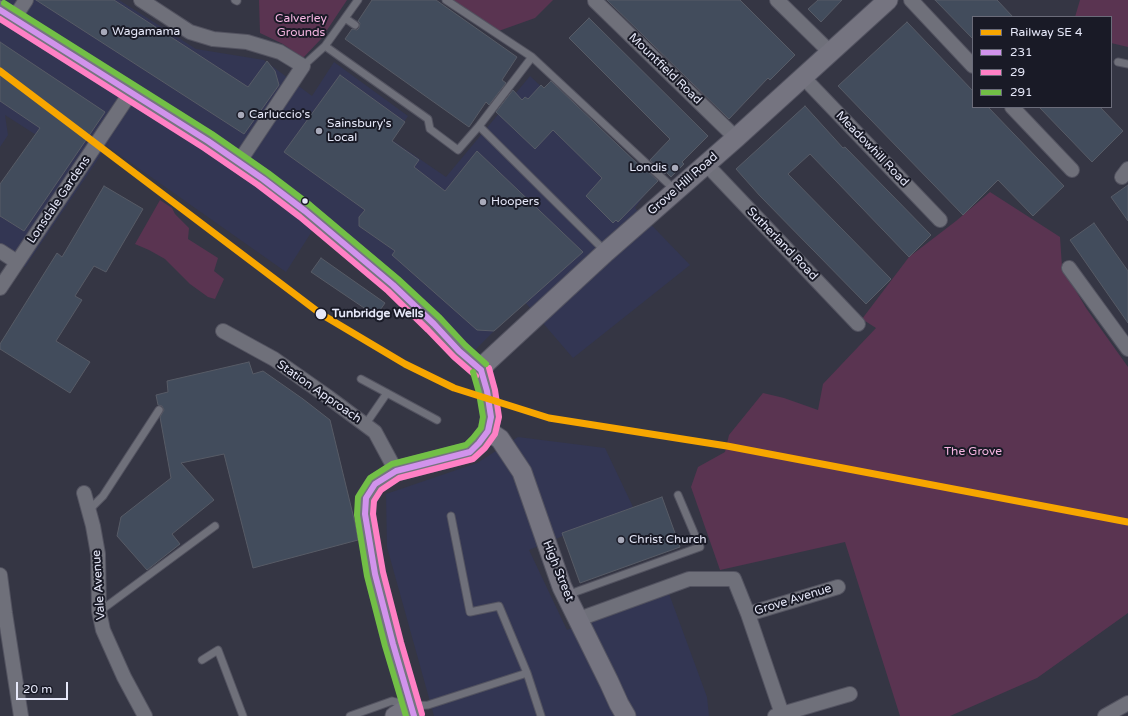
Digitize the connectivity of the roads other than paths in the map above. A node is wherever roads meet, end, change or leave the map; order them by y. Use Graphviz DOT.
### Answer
graph roads {
  1 [pos="26,0"];
  2 [pos="141,0"];
  3 [pos="358,0"];
  4 [pos="446,0"];
  5 [pos="596,0"];
  6 [pos="777,0"];
  7 [pos="888,0"];
  8 [pos="911,0"];
  9 [pos="7,14"];
  10 [pos="345,18"];
  11 [pos="355,25"];
  12 [pos="324,46"];
  13 [pos="830,52"];
  14 [pos="532,57"];
  15 [pos="1118,62"];
  16 [pos="1128,64"];
  17 [pos="972,65"];
  18 [pos="303,66"];
  19 [pos="803,77"];
  20 [pos="131,92"];
  21 [pos="1013,108"];
  22 [pos="479,126"];
  23 [pos="736,138"];
  24 [pos="239,162"];
  25 [pos="706,164"];
  26 [pos="1072,170"];
  27 [pos="675,190"];
  28 [pos="940,220"];
  29 [pos="0,251"];
  30 [pos="606,252"];
  31 [pos="17,262"];
  32 [pos="1069,268"];
  33 [pos="0,288"];
  34 [pos="858,324"];
  35 [pos="223,331"];
  36 [pos="1128,349"];
  37 [pos="481,370"];
  38 [pos="361,379"];
  39 [pos="387,393"];
  40 [pos="159,410"];
  41 [pos="437,420"];
  42 [pos="365,424"];
  43 [pos="488,431"];
  44 [pos="396,471"];
  45 [pos="84,493"];
  46 [pos="678,495"];
  47 [pos="89,510"];
  48 [pos="452,516"];
  49 [pos="215,526"];
  50 [pos="0,574"];
  51 [pos="838,587"];
  52 [pos="566,595"];
  53 [pos="99,611"];
  54 [pos="748,614"];
  55 [pos="579,619"];
  56 [pos="202,660"];
  57 [pos="526,673"];
  58 [pos="850,694"];
  59 [pos="1128,703"];
  60 [pos="407,713"];
  61 [pos="779,715"];
  62 [pos="21,716"];
  63 [pos="145,716"];
  64 [pos="243,716"];
  65 [pos="350,716"];
  66 [pos="541,716"];
  67 [pos="626,716"];
  68 [pos="1105,716"];
  1 -- 9 [label="street"];
  2 -- 18 [label="street"];
  3 -- 10 [label="lane"];
  4 -- 14 [label="lane"];
  5 -- 23 [label="street, Mountfield Road"];
  6 -- 13 [label="street"];
  7 -- 13 [label="main road, Grove Hill Road"];
  8 -- 17 [label="street"];
  9 -- 20 [label="main road"];
  10 -- 11 [label="lane"];
  10 -- 12 [label="lane"];
  12 -- 18 [label="lane"];
  12 -- 22 [label="lane"];
  13 -- 19 [label="main road, Grove Hill Road"];
  14 -- 22 [label="lane"];
  14 -- 27 [label="lane"];
  15 -- 16 [label="lane"];
  18 -- 24 [label="street"];
  19 -- 23 [label="main road, Grove Hill Road"];
  19 -- 28 [label="street, Meadowhill Road"];
  20 -- 24 [label="main road"];
  20 -- 31 [label="street, Lonsdale Gardens"];
  21 -- 26 [label="street"];
  22 -- 30 [label="lane"];
  23 -- 25 [label="main road, Grove Hill Road"];
  24 -- 37 [label="main road"];
  25 -- 27 [label="main road, Grove Hill Road"];
  25 -- 34 [label="street, Sutherland Road"];
  27 -- 30 [label="main road, Grove Hill Road"];
  29 -- 31 [label="street"];
  30 -- 37 [label="main road, Grove Hill Road"];
  31 -- 33 [label="street, Lonsdale Gardens"];
  32 -- 36 [label="street"];
  35 -- 42 [label="street, Station Approach"];
  37 -- 43 [label="main road"];
  38 -- 39 [label="lane"];
  39 -- 41 [label="lane"];
  39 -- 42 [label="lane"];
  40 -- 47 [label="lane"];
  42 -- 44 [label="street, Station Approach"];
  43 -- 44 [label="main road"];
  43 -- 52 [label="main road, High Street"];
  44 -- 60 [label="main road"];
  45 -- 47 [label="street, Vale Avenue"];
  46 -- 52 [label="lane"];
  47 -- 53 [label="street, Vale Avenue"];
  48 -- 57 [label="lane"];
  49 -- 53 [label="lane"];
  50 -- 62 [label="street"];
  51 -- 54 [label="street, Grove Avenue"];
  52 -- 55 [label="main road, High Street"];
  53 -- 63 [label="street, Vale Avenue"];
  54 -- 55 [label="street"];
  54 -- 61 [label="street"];
  55 -- 67 [label="main road, High Street"];
  56 -- 64 [label="lane"];
  57 -- 60 [label="lane"];
  57 -- 66 [label="lane"];
  58 -- 61 [label="street"];
  59 -- 68 [label="street"];
  60 -- 65 [label="lane"];
}
